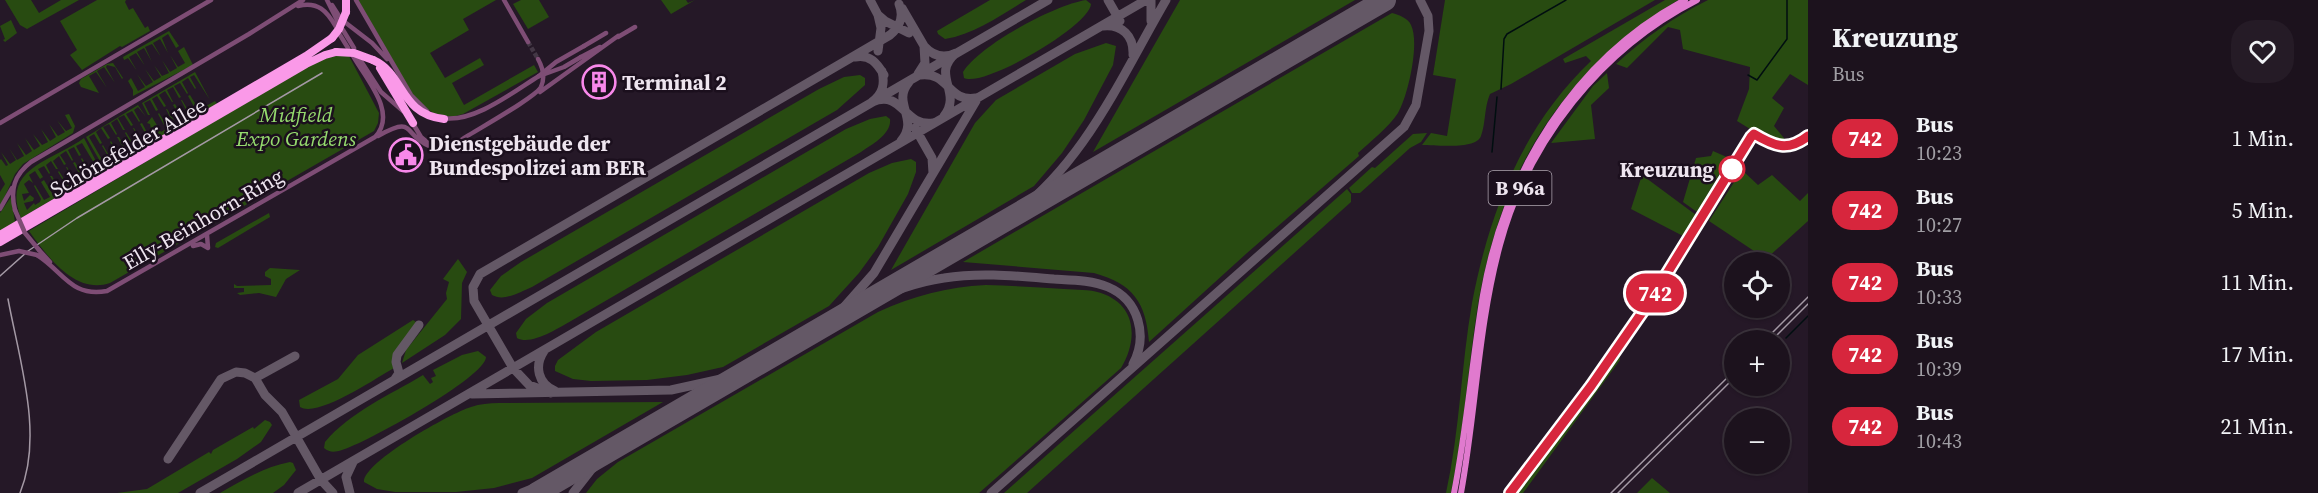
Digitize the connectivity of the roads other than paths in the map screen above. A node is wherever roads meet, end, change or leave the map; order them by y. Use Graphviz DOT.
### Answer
graph roads {
  1 [pos="211,0"];
  2 [pos="303,0"];
  3 [pos="328,0"];
  4 [pos="356,0"];
  5 [pos="504,0"];
  6 [pos="1685,0"];
  7 [pos="1697,0"];
  8 [pos="293,7"];
  9 [pos="342,18"];
  10 [pos="635,27"];
  11 [pos="605,34"];
  12 [pos="618,36"];
  13 [pos="528,42"];
  14 [pos="351,48"];
  15 [pos="353,56"];
  16 [pos="360,58"];
  17 [pos="538,59"];
  18 [pos="373,60"];
  19 [pos="396,70"];
  20 [pos="539,76"];
  21 [pos="534,95"];
  22 [pos="444,119"];
  23 [pos="0,123"];
  24 [pos="413,123"];
  25 [pos="375,137"];
  26 [pos="1747,143"];
  27 [pos="433,147"];
  28 [pos="13,184"];
  29 [pos="0,209"];
  30 [pos="0,235"];
  31 [pos="207,235"];
  32 [pos="0,242"];
  33 [pos="184,248"];
  34 [pos="38,253"];
  35 [pos="0,255"];
  36 [pos="1454,493"];
  37 [pos="1461,493"];
  38 [pos="1510,493"];
  1 -- 23 [label="street"];
  2 -- 8 [label="street"];
  3 -- 9 [label="street"];
  4 -- 19 [label="street"];
  5 -- 13 [label="street"];
  6 -- 36 [label="main road, B 96a"];
  7 -- 37 [label="main road, B 96a"];
  8 -- 9 [label="street"];
  8 -- 28 [label="street"];
  9 -- 14 [label="street"];
  9 -- 19 [label="street"];
  9 -- 30 [label="highway, Schönefelder Allee, bridge"];
  10 -- 12 [label="street"];
  11 -- 20 [label="street, bridge"];
  12 -- 20 [label="street, bridge"];
  12 -- 21 [label="street"];
  15 -- 25 [label="street"];
  16 -- 24 [label="street"];
  17 -- 21 [label="street"];
  18 -- 22 [label="highway"];
  18 -- 24 [label="highway"];
  18 -- 32 [label="highway, Schönefelder Allee, bridge"];
  19 -- 22 [label="street"];
  20 -- 22 [label="street"];
  21 -- 27 [label="street"];
  24 -- 27 [label="street"];
  25 -- 27 [label="street, Elly-Beinhorn-Ring"];
  25 -- 31 [label="street, Elly-Beinhorn-Ring"];
  26 -- 38 [label="street"];
  28 -- 29 [label="street"];
  28 -- 34 [label="street, Elly-Beinhorn-Ring, bridge"];
  31 -- 33 [label="street, Elly-Beinhorn-Ring"];
  31 -- 33 [label="street"];
  33 -- 34 [label="street, Elly-Beinhorn-Ring"];
  34 -- 35 [label="street, bridge"];
}
